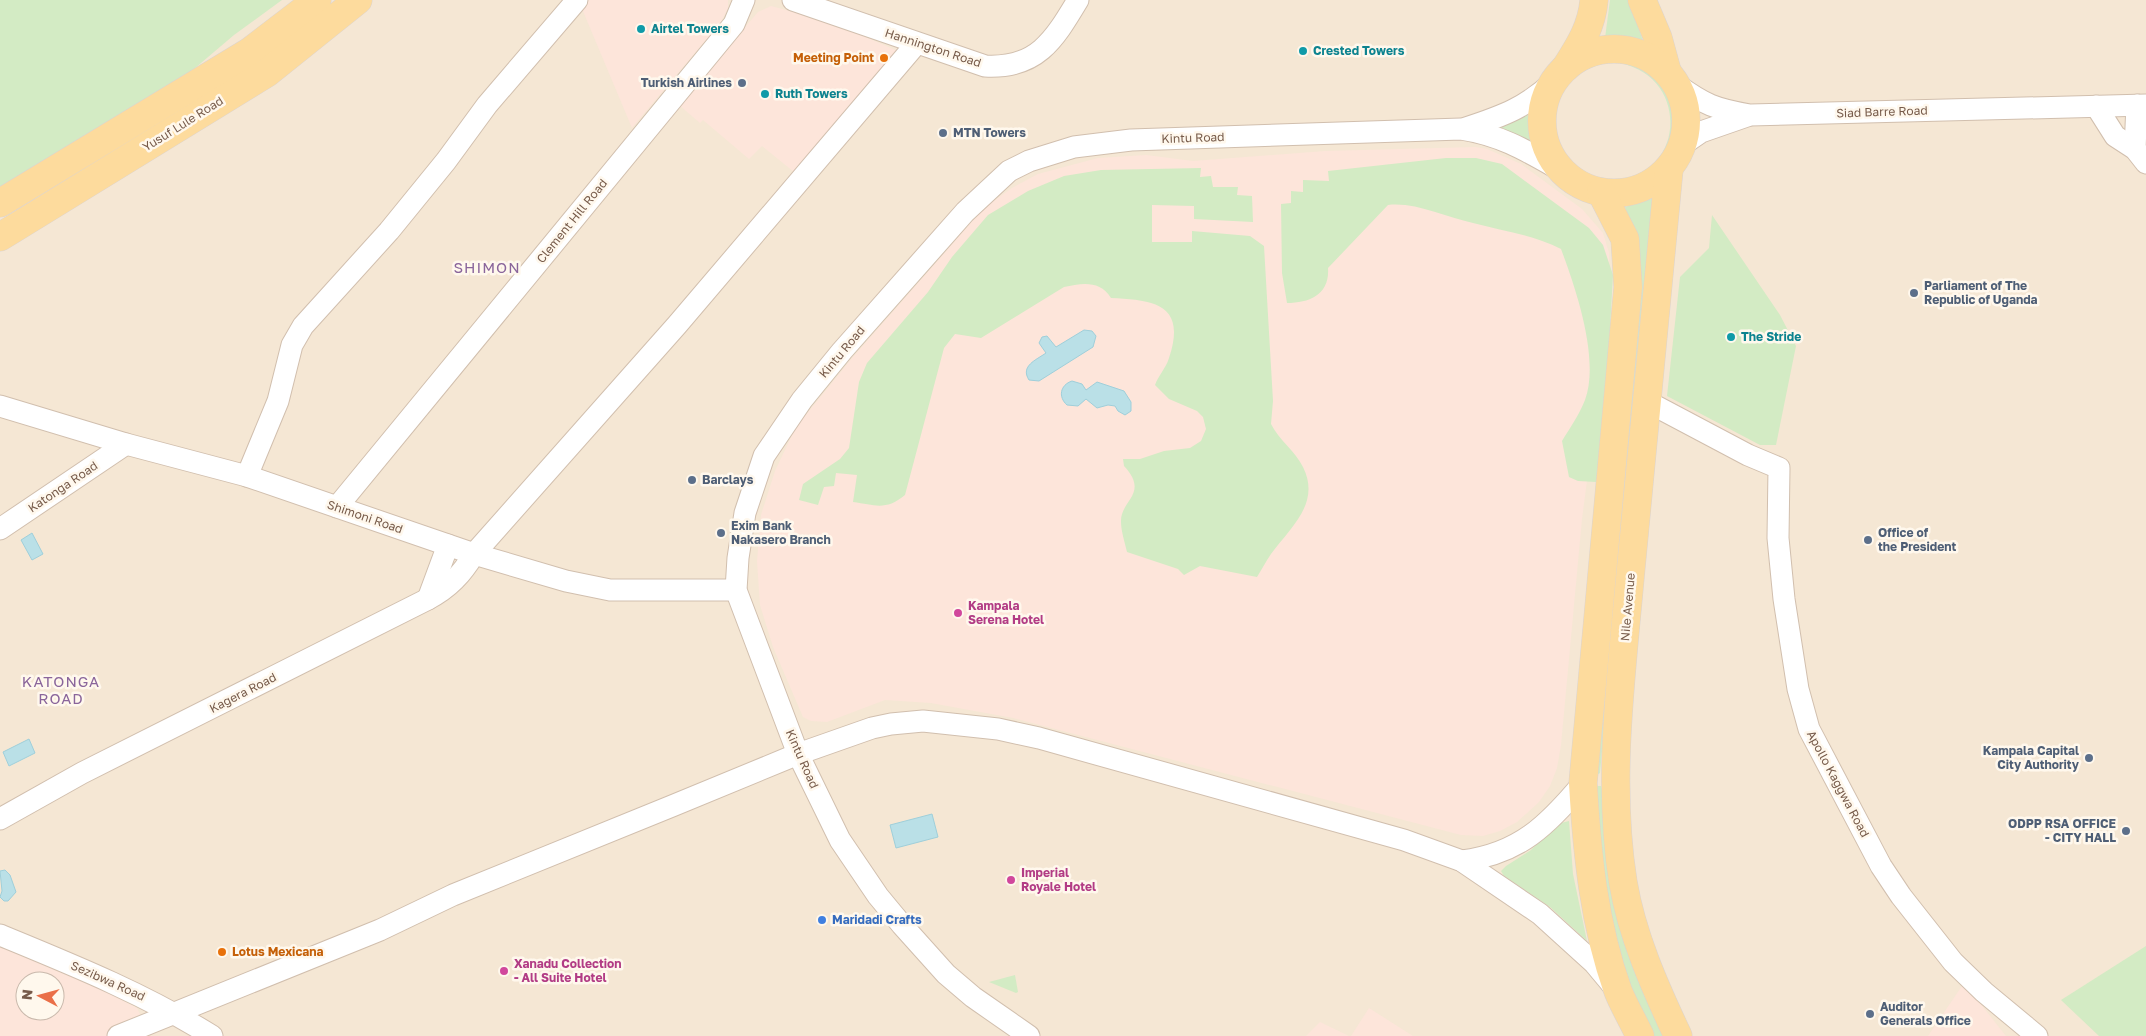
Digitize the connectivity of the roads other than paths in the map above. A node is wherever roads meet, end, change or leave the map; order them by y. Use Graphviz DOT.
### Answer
graph roads {
  1 [pos="358,0"];
  2 [pos="577,0"];
  3 [pos="744,0"];
  4 [pos="793,0"];
  5 [pos="1078,0"];
  6 [pos="1594,0"];
  7 [pos="1642,0"];
  8 [pos="323,7"];
  9 [pos="917,43"];
  10 [pos="1559,75"];
  11 [pos="1671,78"];
  12 [pos="2142,105"];
  13 [pos="2096,106"];
  14 [pos="1750,115"];
  15 [pos="1461,129"];
  16 [pos="1682,145"];
  17 [pos="2140,156"];
  18 [pos="1669,169"];
  19 [pos="1562,171"];
  20 [pos="1601,192"];
  21 [pos="0,202"];
  22 [pos="0,238"];
  23 [pos="1646,401"];
  24 [pos="0,406"];
  25 [pos="126,444"];
  26 [pos="247,476"];
  27 [pos="337,507"];
  28 [pos="0,529"];
  29 [pos="448,545"];
  30 [pos="474,554"];
  31 [pos="736,590"];
  32 [pos="428,599"];
  33 [pos="798,754"];
  34 [pos="1583,783"];
  35 [pos="0,819"];
  36 [pos="1462,861"];
  37 [pos="0,935"];
  38 [pos="1619,993"];
  39 [pos="173,1012"];
  40 [pos="118,1036"];
  41 [pos="212,1036"];
  42 [pos="1029,1036"];
  43 [pos="1640,1036"];
  44 [pos="1678,1036"];
  45 [pos="2037,1036"];
  1 -- 8 [label="main road, Yusuf Lule Road"];
  2 -- 26 [label="street"];
  3 -- 27 [label="street, Clement Hill Road"];
  4 -- 9 [label="street, Hannington Road"];
  5 -- 9 [label="street, Hannington Road"];
  6 -- 10 [label="main road"];
  7 -- 11 [label="main road"];
  8 -- 21 [label="main road, Yusuf Lule Road"];
  8 -- 22 [label="main road, Yusuf Lule Road"];
  9 -- 30 [label="street, Kagera Road"];
  10 -- 11 [label="main road"];
  10 -- 15 [label="street"];
  10 -- 19 [label="main road"];
  11 -- 14 [label="street, Siad Barre Road"];
  11 -- 16 [label="main road"];
  12 -- 13 [label="street, Siad Barre Road"];
  12 -- 17 [label="street"];
  13 -- 14 [label="street, Siad Barre Road"];
  13 -- 17 [label="street"];
  14 -- 16 [label="street"];
  15 -- 19 [label="street, Kintu Road"];
  15 -- 31 [label="street, Kintu Road"];
  16 -- 18 [label="main road"];
  18 -- 20 [label="main road"];
  18 -- 23 [label="main road, Nile Avenue"];
  19 -- 20 [label="main road"];
  20 -- 34 [label="main road"];
  23 -- 44 [label="main road, Nile Avenue"];
  23 -- 45 [label="street, Apollo Kaggwa Road"];
  24 -- 25 [label="street, Shimoni Road"];
  25 -- 26 [label="street, Shimoni Road"];
  25 -- 28 [label="street, Katonga Road"];
  26 -- 27 [label="street, Shimoni Road"];
  27 -- 29 [label="street, Shimoni Road"];
  29 -- 30 [label="street, Shimoni Road"];
  29 -- 32 [label="street"];
  30 -- 31 [label="street, Shimoni Road"];
  30 -- 32 [label="street, Kagera Road"];
  31 -- 33 [label="street, Kintu Road"];
  32 -- 35 [label="street, Kagera Road"];
  33 -- 36 [label="street"];
  33 -- 39 [label="street"];
  33 -- 42 [label="street, Kintu Road"];
  34 -- 36 [label="street"];
  34 -- 38 [label="main road"];
  36 -- 38 [label="street"];
  37 -- 39 [label="street, Sezibwa Road"];
  38 -- 43 [label="main road"];
  39 -- 40 [label="street"];
  39 -- 41 [label="street, Sezibwa Road"];
}
